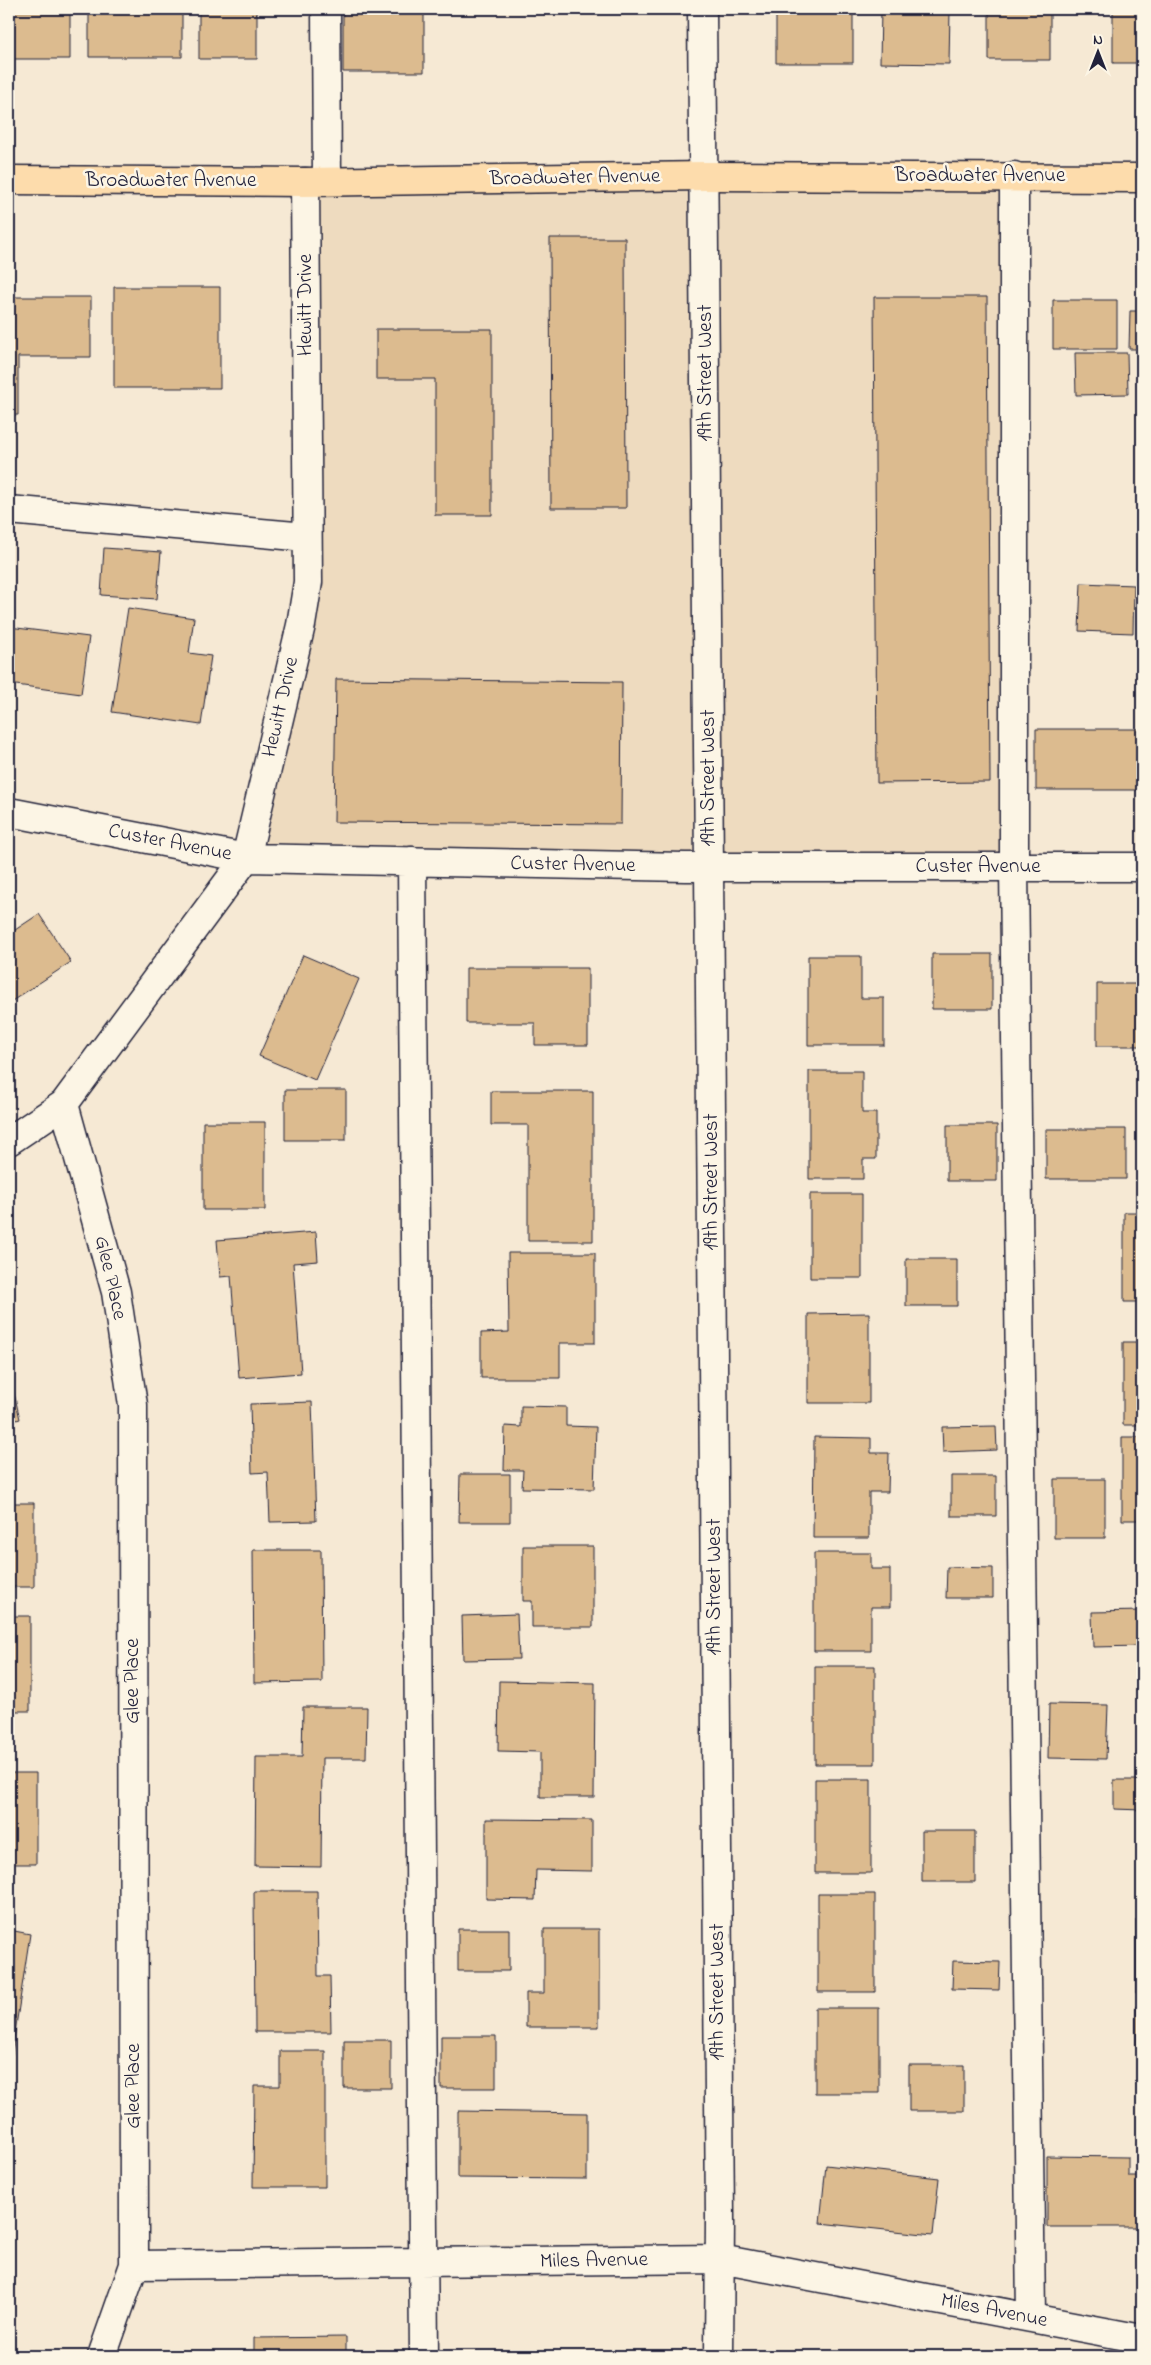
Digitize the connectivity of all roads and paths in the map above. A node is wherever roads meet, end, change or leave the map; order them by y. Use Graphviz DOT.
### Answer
graph roads {
  1 [pos="326,9"];
  2 [pos="702,9"];
  3 [pos="705,176"];
  4 [pos="1014,176"];
  5 [pos="1142,178"];
  6 [pos="9,180"];
  7 [pos="316,182"];
  8 [pos="9,510"];
  9 [pos="306,537"];
  10 [pos="9,812"];
  11 [pos="246,858"];
  12 [pos="412,861"];
  13 [pos="709,867"];
  14 [pos="1014,867"];
  15 [pos="1142,867"];
  16 [pos="64,1104"];
  17 [pos="9,1141"];
  18 [pos="720,2259"];
  19 [pos="425,2262"];
  20 [pos="134,2265"];
  21 [pos="1031,2318"];
  22 [pos="1142,2339"];
  23 [pos="102,2356"];
  24 [pos="424,2356"];
  25 [pos="719,2356"];
  1 -- 7 [label="street, Hewitt Drive"];
  2 -- 3 [label="street, 19th Street West"];
  3 -- 4 [label="main road, Broadwater Avenue"];
  3 -- 7 [label="main road, Broadwater Avenue"];
  3 -- 13 [label="street, 19th Street West"];
  4 -- 5 [label="main road, Broadwater Avenue"];
  4 -- 14 [label="street"];
  6 -- 7 [label="main road, Broadwater Avenue"];
  7 -- 9 [label="street, Hewitt Drive"];
  8 -- 9 [label="street"];
  9 -- 11 [label="street, Hewitt Drive"];
  10 -- 11 [label="street, Custer Avenue"];
  11 -- 12 [label="street, Custer Avenue"];
  11 -- 16 [label="street, Hewitt Drive"];
  12 -- 13 [label="street, Custer Avenue"];
  12 -- 19 [label="street"];
  13 -- 14 [label="street, Custer Avenue"];
  13 -- 18 [label="street, 19th Street West"];
  14 -- 15 [label="street, Custer Avenue"];
  14 -- 21 [label="street"];
  16 -- 17 [label="street, Hewitt Drive"];
  16 -- 20 [label="street, Glee Place"];
  18 -- 19 [label="street, Miles Avenue"];
  18 -- 21 [label="street, Miles Avenue"];
  18 -- 25 [label="street, 19th Street West"];
  19 -- 20 [label="street, Miles Avenue"];
  19 -- 24 [label="street"];
  20 -- 23 [label="street"];
  21 -- 22 [label="street, Miles Avenue"];
}
